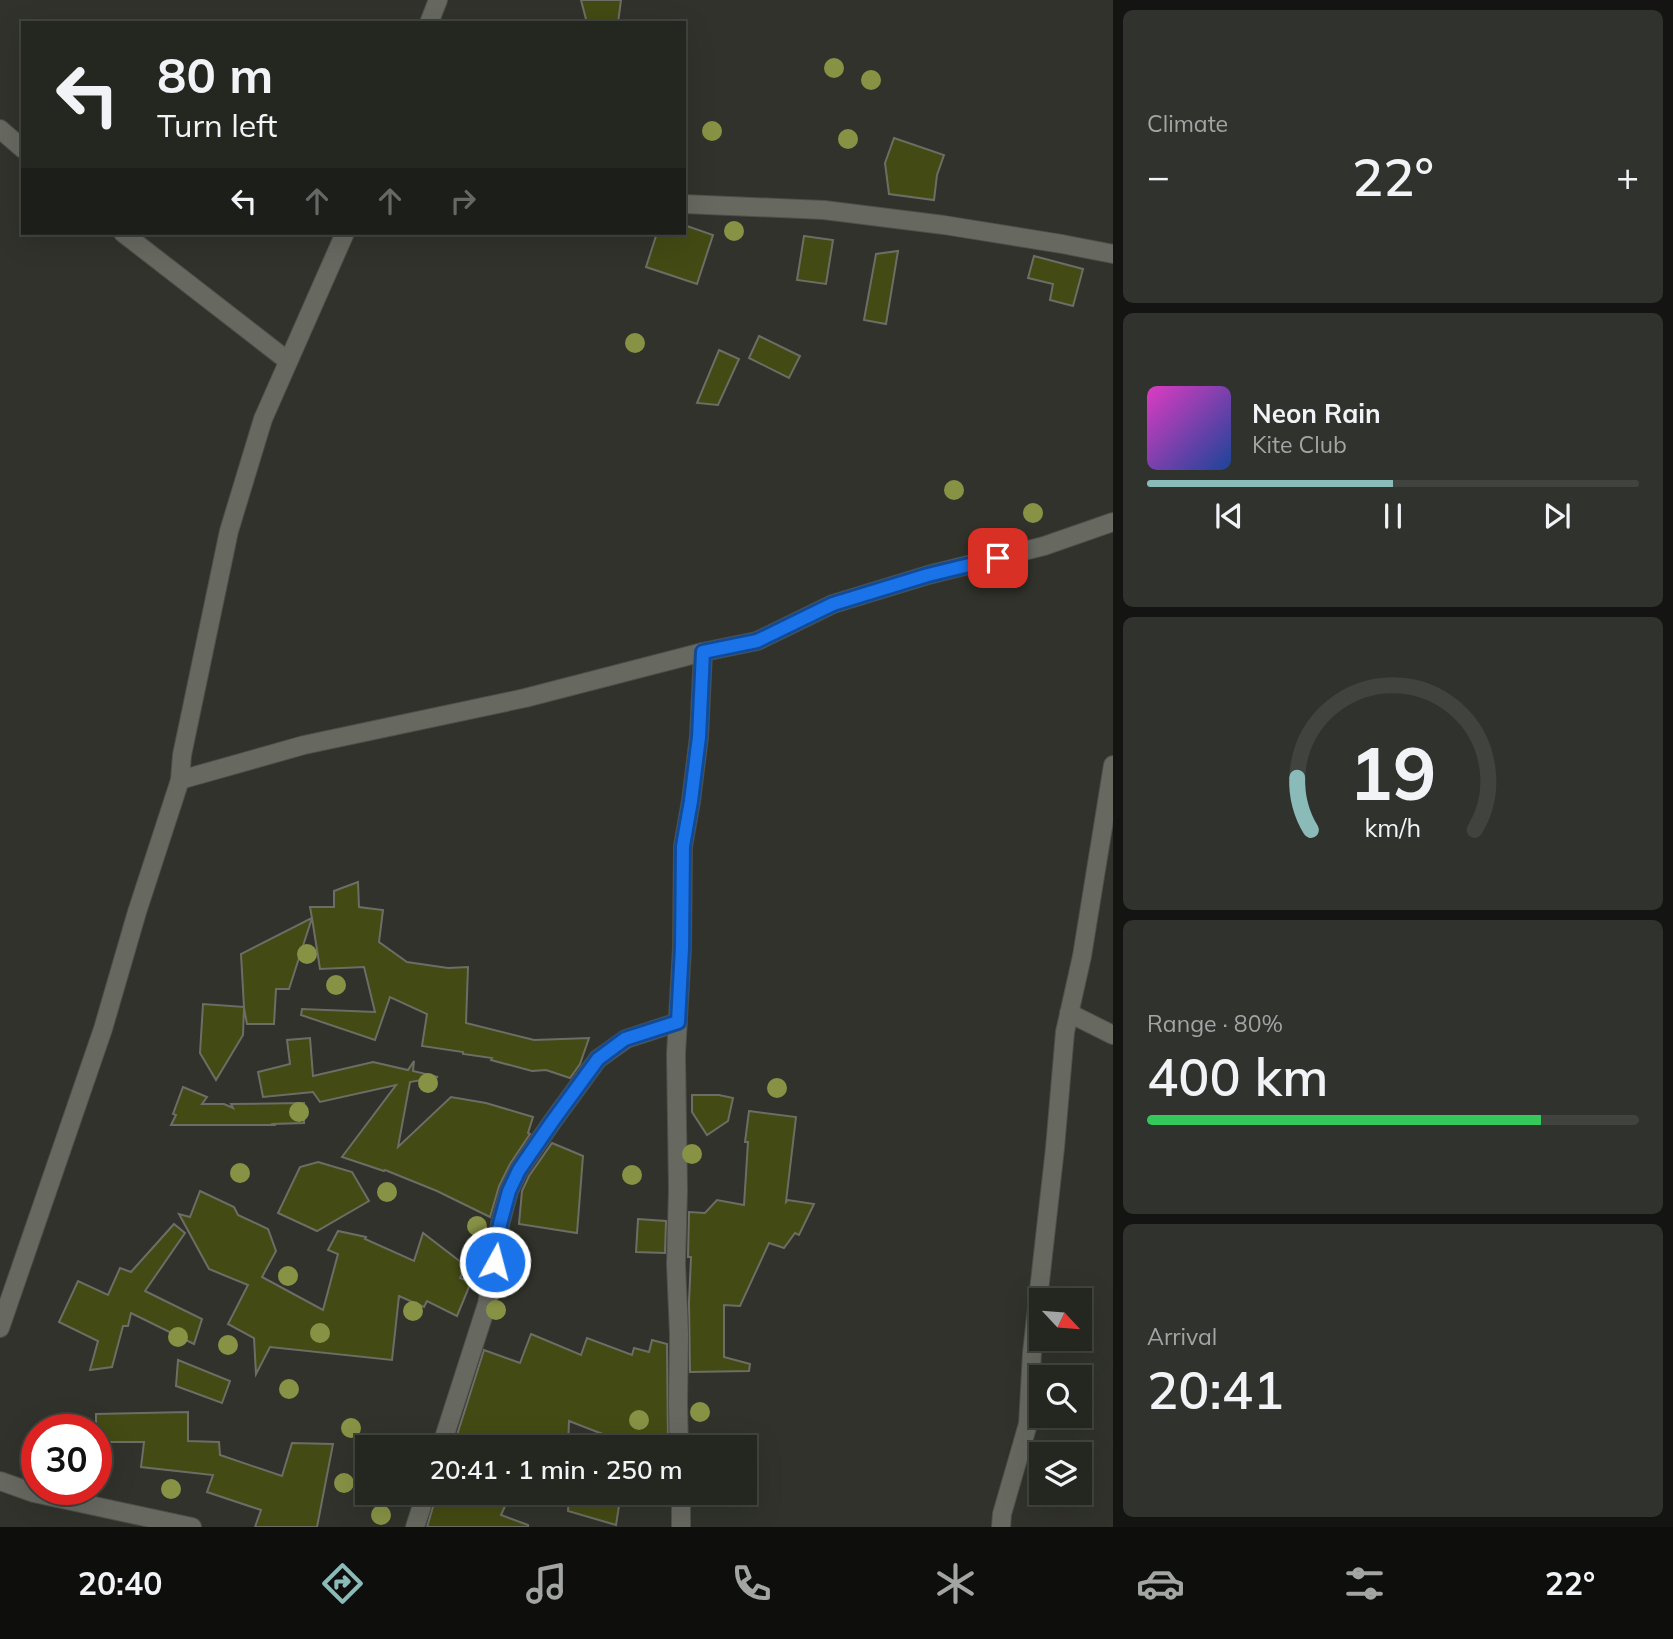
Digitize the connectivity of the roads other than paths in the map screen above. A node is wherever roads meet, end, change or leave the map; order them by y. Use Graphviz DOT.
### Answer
graph roads {
  1 [pos="438,0"];
  2 [pos="430,21"];
  3 [pos="0,129"];
  4 [pos="21,147"];
  5 [pos="686,204"];
  6 [pos="126,235"];
  7 [pos="344,235"];
  8 [pos="1113,254"];
  9 [pos="288,361"];
  10 [pos="1113,522"];
  11 [pos="703,652"];
  12 [pos="1113,765"];
  13 [pos="180,780"];
  14 [pos="1069,1013"];
  15 [pos="678,1022"];
  16 [pos="1113,1035"];
  17 [pos="0,1328"];
  18 [pos="444,1435"];
  19 [pos="679,1435"];
  20 [pos="0,1481"];
  21 [pos="422,1505"];
  22 [pos="681,1505"];
  23 [pos="192,1527"];
  24 [pos="415,1527"];
  25 [pos="681,1527"];
  26 [pos="1001,1527"];
  1 -- 2 [label="street"];
  3 -- 4 [label="street"];
  5 -- 8 [label="street"];
  6 -- 9 [label="street"];
  7 -- 9 [label="street"];
  9 -- 13 [label="street"];
  10 -- 11 [label="street"];
  11 -- 13 [label="street"];
  11 -- 15 [label="street"];
  12 -- 14 [label="street"];
  13 -- 17 [label="street"];
  14 -- 16 [label="street"];
  14 -- 26 [label="street"];
  15 -- 18 [label="street"];
  15 -- 19 [label="street"];
  20 -- 23 [label="street"];
  21 -- 24 [label="street"];
  22 -- 25 [label="street"];
}
